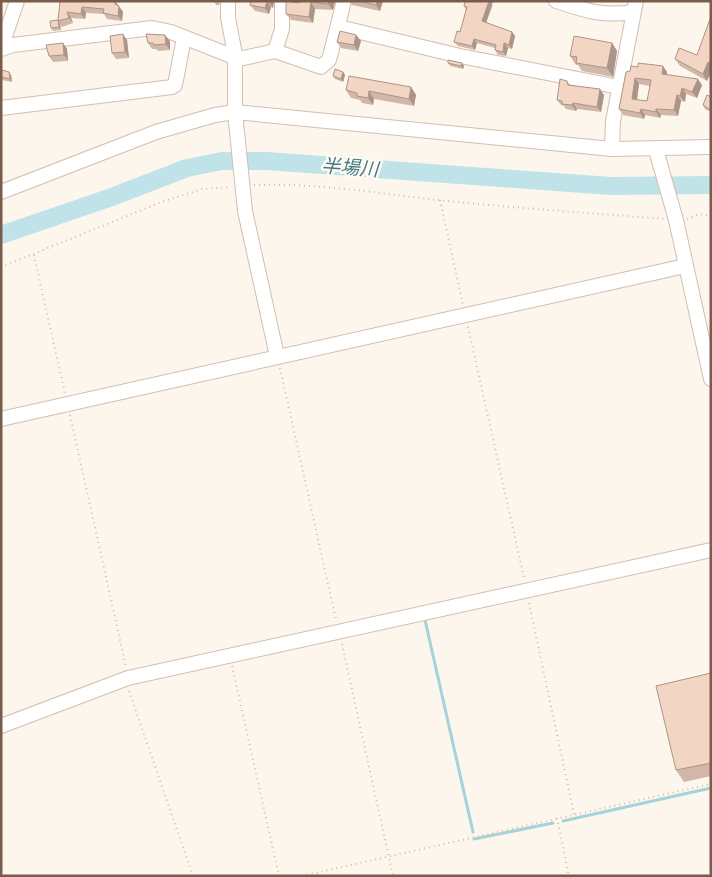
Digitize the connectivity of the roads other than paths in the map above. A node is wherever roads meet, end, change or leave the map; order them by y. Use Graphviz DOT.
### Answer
graph roads {
  1 [pos="17,1"];
  2 [pos="228,1"];
  3 [pos="282,1"];
  4 [pos="344,1"];
  5 [pos="556,1"];
  6 [pos="635,6"];
  7 [pos="339,27"];
  8 [pos="184,38"];
  9 [pos="1,48"];
  10 [pos="275,51"];
  11 [pos="234,58"];
  12 [pos="619,87"];
  13 [pos="1,108"];
  14 [pos="236,115"];
  15 [pos="711,147"];
  16 [pos="612,149"];
  17 [pos="657,152"];
  18 [pos="1,192"];
  19 [pos="685,266"];
  20 [pos="277,356"];
  21 [pos="711,379"];
  22 [pos="1,419"];
  23 [pos="711,550"];
  24 [pos="1,726"];
  1 -- 9 [label="street"];
  2 -- 11 [label="street"];
  3 -- 10 [label="street"];
  4 -- 7 [label="street"];
  5 -- 6 [label="street"];
  6 -- 12 [label="street"];
  7 -- 10 [label="street"];
  7 -- 12 [label="street"];
  8 -- 9 [label="street"];
  8 -- 11 [label="street"];
  8 -- 13 [label="street"];
  10 -- 11 [label="street"];
  11 -- 14 [label="street"];
  12 -- 16 [label="street"];
  14 -- 16 [label="street"];
  14 -- 18 [label="street"];
  14 -- 20 [label="street"];
  15 -- 17 [label="street"];
  16 -- 17 [label="street"];
  17 -- 19 [label="street"];
  19 -- 20 [label="street"];
  19 -- 21 [label="street"];
  20 -- 22 [label="street"];
  23 -- 24 [label="street"];
}
